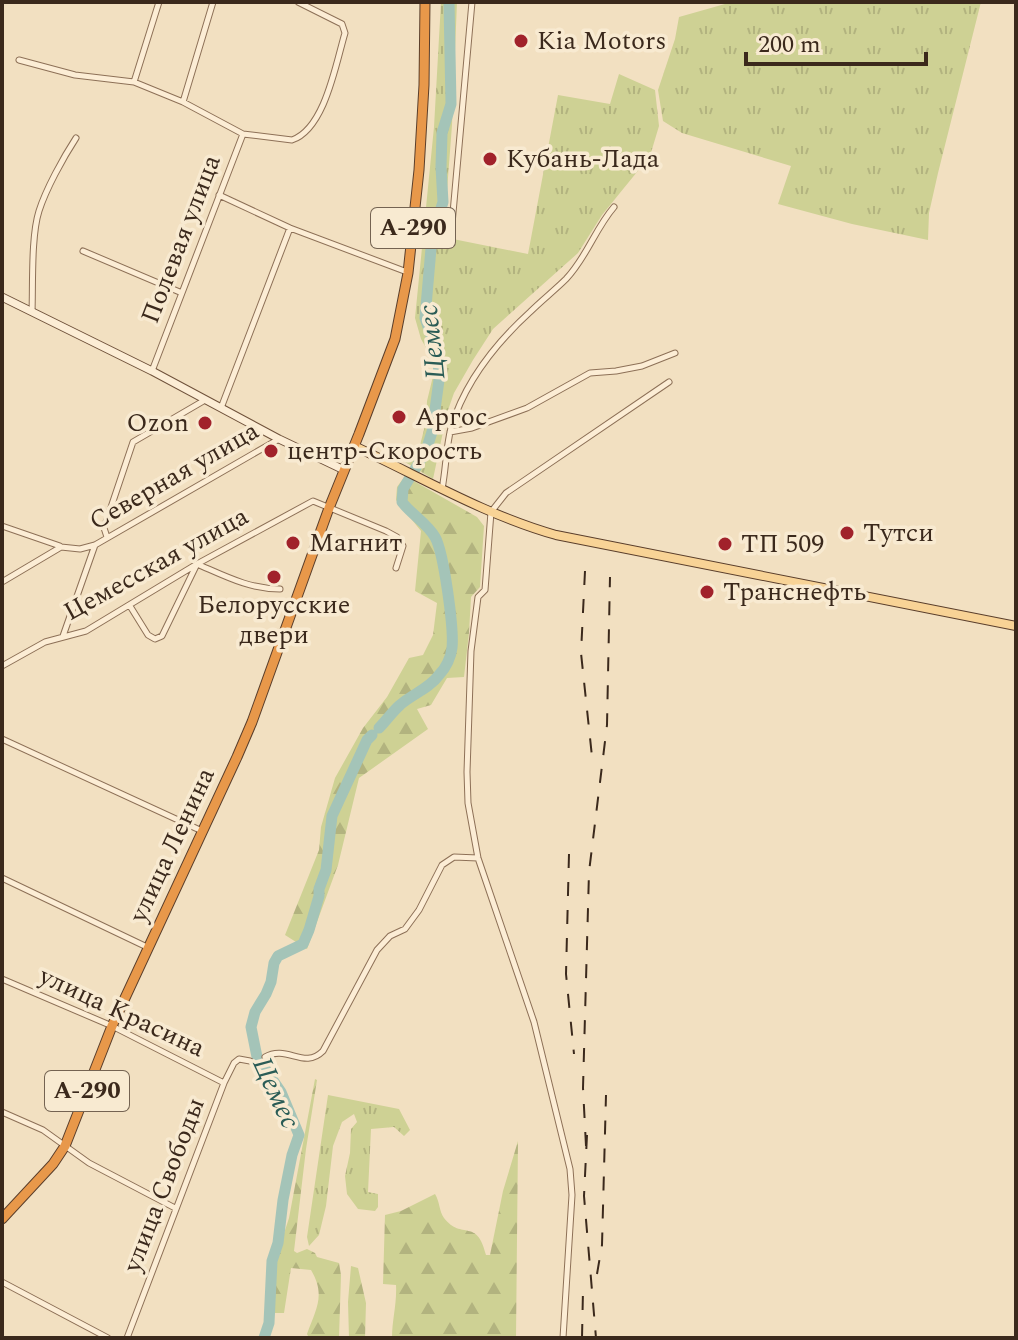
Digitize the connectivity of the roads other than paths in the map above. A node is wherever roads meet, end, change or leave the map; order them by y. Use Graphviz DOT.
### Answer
graph roads {
  1 [pos="159,2"];
  2 [pos="213,2"];
  3 [pos="298,2"];
  4 [pos="425,2"];
  5 [pos="472,2"];
  6 [pos="19,60"];
  7 [pos="134,82"];
  8 [pos="183,102"];
  9 [pos="243,134"];
  10 [pos="76,138"];
  11 [pos="219,195"];
  12 [pos="614,207"];
  13 [pos="290,228"];
  14 [pos="451,235"];
  15 [pos="83,251"];
  16 [pos="408,273"];
  17 [pos="182,293"];
  18 [pos="2,297"];
  19 [pos="32,312"];
  20 [pos="675,353"];
  21 [pos="152,371"];
  22 [pos="669,382"];
  23 [pos="205,400"];
  24 [pos="221,408"];
  25 [pos="450,432"];
  26 [pos="279,439"];
  27 [pos="354,446"];
  28 [pos="344,470"];
  29 [pos="442,489"];
  30 [pos="329,508"];
  31 [pos="492,511"];
  32 [pos="2,526"];
  33 [pos="107,537"];
  34 [pos="95,545"];
  35 [pos="61,547"];
  36 [pos="197,564"];
  37 [pos="396,568"];
  38 [pos="2,582"];
  39 [pos="280,589"];
  40 [pos="130,606"];
  41 [pos="1016,626"];
  42 [pos="63,637"];
  43 [pos="2,666"];
  44 [pos="2,739"];
  45 [pos="202,831"];
  46 [pos="478,858"];
  47 [pos="2,878"];
  48 [pos="149,948"];
  49 [pos="2,979"];
  50 [pos="112,1026"];
  51 [pos="265,1057"];
  52 [pos="250,1061"];
  53 [pos="224,1083"];
  54 [pos="2,1112"];
  55 [pos="65,1146"];
  56 [pos="175,1208"];
  57 [pos="2,1219"];
  58 [pos="2,1282"];
  59 [pos="99,1336"];
  60 [pos="108,1338"];
  61 [pos="127,1338"];
  62 [pos="563,1338"];
  1 -- 7 [label="street"];
  2 -- 8 [label="street"];
  3 -- 9 [label="street, Полевая улица"];
  4 -- 16 [label="highway, А-290"];
  5 -- 14 [label="street"];
  6 -- 7 [label="street"];
  7 -- 8 [label="street"];
  8 -- 9 [label="street"];
  9 -- 11 [label="street, Полевая улица"];
  10 -- 19 [label="street"];
  11 -- 13 [label="street"];
  11 -- 17 [label="street, Полевая улица"];
  12 -- 25 [label="street"];
  13 -- 16 [label="street"];
  13 -- 24 [label="street"];
  15 -- 17 [label="street"];
  16 -- 27 [label="highway, А-290"];
  17 -- 21 [label="street, Полевая улица"];
  18 -- 19 [label="main road"];
  19 -- 21 [label="main road"];
  20 -- 25 [label="street"];
  21 -- 23 [label="main road"];
  22 -- 31 [label="street"];
  23 -- 24 [label="main road"];
  23 -- 33 [label="street"];
  24 -- 26 [label="main road"];
  25 -- 29 [label="street"];
  26 -- 28 [label="main road"];
  26 -- 33 [label="street, Северная улица"];
  27 -- 28 [label="highway, улица Ленина"];
  27 -- 29 [label="main road"];
  28 -- 30 [label="highway, улица Ленина / А-290"];
  29 -- 31 [label="main road"];
  30 -- 36 [label="street, Цемесская улица"];
  30 -- 37 [label="street"];
  30 -- 45 [label="highway, улица Ленина / А-290"];
  31 -- 41 [label="main road"];
  31 -- 46 [label="street"];
  32 -- 35 [label="street"];
  33 -- 34 [label="street, Северная улица"];
  34 -- 35 [label="street, Северная улица"];
  34 -- 42 [label="street"];
  35 -- 38 [label="street, Северная улица"];
  36 -- 39 [label="street"];
  36 -- 40 [label="street, Цемесская улица"];
  36 -- 40 [label="street"];
  40 -- 42 [label="street, Цемесская улица"];
  42 -- 43 [label="street, Цемесская улица"];
  44 -- 45 [label="street"];
  45 -- 48 [label="highway, улица Ленина / А-290"];
  46 -- 51 [label="street"];
  46 -- 62 [label="street"];
  47 -- 48 [label="street"];
  48 -- 50 [label="highway, улица Ленина / А-290"];
  49 -- 50 [label="street, улица Красина"];
  50 -- 53 [label="street, улица Красина"];
  50 -- 55 [label="highway, улица Ленина / А-290"];
  52 -- 53 [label="street, улица Свободы"];
  53 -- 56 [label="street, улица Свободы"];
  54 -- 55 [label="street"];
  55 -- 56 [label="street"];
  55 -- 57 [label="highway, улица Ленина / А-290"];
  56 -- 61 [label="street, улица Свободы"];
  58 -- 59 [label="street"];
  59 -- 60 [label="street"];
}
